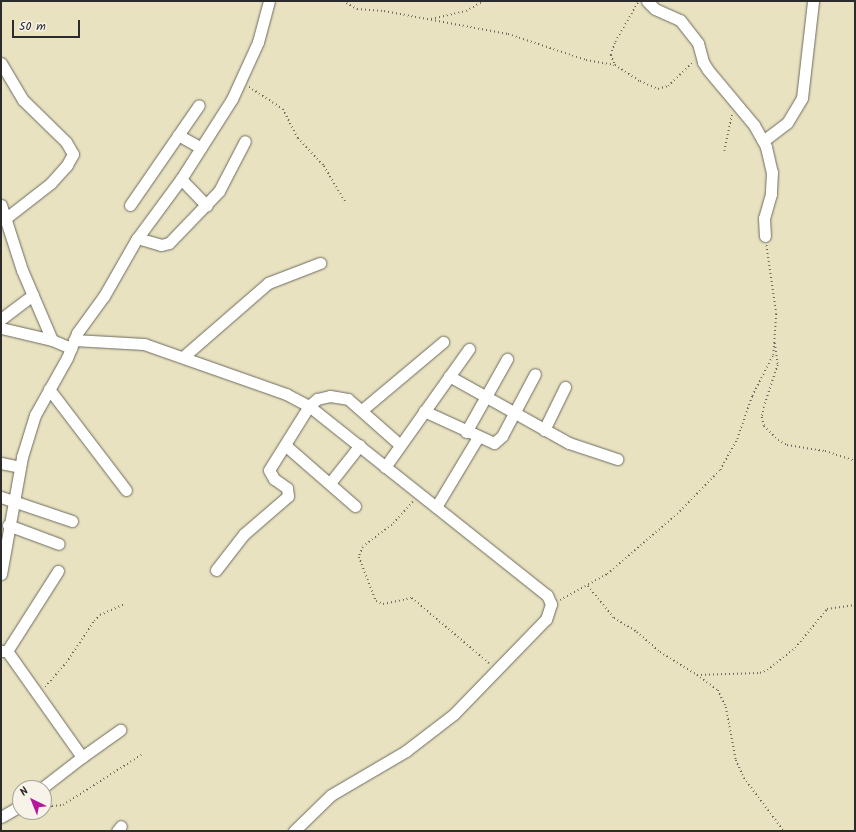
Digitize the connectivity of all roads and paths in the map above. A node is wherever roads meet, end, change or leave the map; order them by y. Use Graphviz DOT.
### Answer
graph roads {
  1 [pos="269,1"];
  2 [pos="343,1"];
  3 [pos="483,1"];
  4 [pos="639,1"];
  5 [pos="647,1"];
  6 [pos="813,1"];
  7 [pos="430,19"];
  8 [pos="700,53"];
  9 [pos="1,63"];
  10 [pos="615,65"];
  11 [pos="240,82"];
  12 [pos="732,98"];
  13 [pos="199,105"];
  14 [pos="178,135"];
  15 [pos="245,141"];
  16 [pos="763,141"];
  17 [pos="201,148"];
  18 [pos="724,151"];
  19 [pos="181,179"];
  20 [pos="346,203"];
  21 [pos="130,204"];
  22 [pos="1,205"];
  23 [pos="207,206"];
  24 [pos="6,218"];
  25 [pos="765,236"];
  26 [pos="137,238"];
  27 [pos="320,263"];
  28 [pos="33,295"];
  29 [pos="1,319"];
  30 [pos="1,328"];
  31 [pos="52,340"];
  32 [pos="443,342"];
  33 [pos="774,342"];
  34 [pos="73,344"];
  35 [pos="469,349"];
  36 [pos="183,357"];
  37 [pos="507,359"];
  38 [pos="535,374"];
  39 [pos="449,376"];
  40 [pos="565,387"];
  41 [pos="49,389"];
  42 [pos="485,396"];
  43 [pos="309,406"];
  44 [pos="362,410"];
  45 [pos="424,411"];
  46 [pos="515,414"];
  47 [pos="544,430"];
  48 [pos="466,432"];
  49 [pos="478,437"];
  50 [pos="285,445"];
  51 [pos="360,445"];
  52 [pos="400,445"];
  53 [pos="617,459"];
  54 [pos="855,461"];
  55 [pos="1,463"];
  56 [pos="20,467"];
  57 [pos="385,467"];
  58 [pos="330,483"];
  59 [pos="126,490"];
  60 [pos="420,494"];
  61 [pos="1,498"];
  62 [pos="13,500"];
  63 [pos="355,506"];
  64 [pos="436,508"];
  65 [pos="72,521"];
  66 [pos="5,532"];
  67 [pos="59,544"];
  68 [pos="216,570"];
  69 [pos="58,571"];
  70 [pos="1,574"];
  71 [pos="588,586"];
  72 [pos="125,604"];
  73 [pos="551,604"];
  74 [pos="855,604"];
  75 [pos="4,651"];
  76 [pos="497,670"];
  77 [pos="697,675"];
  78 [pos="37,695"];
  79 [pos="120,730"];
  80 [pos="141,754"];
  81 [pos="82,757"];
  82 [pos="52,780"];
  83 [pos="52,806"];
  84 [pos="12,811"];
  85 [pos="1,817"];
  86 [pos="294,831"];
  87 [pos="784,831"];
  1 -- 11 [label="street"];
  2 -- 7 [label="path"];
  3 -- 7 [label="path"];
  4 -- 10 [label="path"];
  5 -- 8 [label="street"];
  6 -- 16 [label="street"];
  7 -- 10 [label="path"];
  8 -- 10 [label="path"];
  8 -- 12 [label="street"];
  9 -- 24 [label="street"];
  11 -- 17 [label="street"];
  11 -- 20 [label="path"];
  12 -- 16 [label="street"];
  12 -- 18 [label="path"];
  13 -- 14 [label="street"];
  14 -- 17 [label="street"];
  14 -- 21 [label="street"];
  15 -- 23 [label="street"];
  16 -- 25 [label="street"];
  17 -- 19 [label="street"];
  19 -- 23 [label="street"];
  19 -- 26 [label="street"];
  22 -- 24 [label="street"];
  23 -- 26 [label="street"];
  24 -- 28 [label="street"];
  25 -- 33 [label="path"];
  26 -- 34 [label="street"];
  27 -- 36 [label="street"];
  28 -- 29 [label="street"];
  28 -- 31 [label="street"];
  30 -- 31 [label="street"];
  31 -- 34 [label="street"];
  32 -- 44 [label="street"];
  33 -- 54 [label="path"];
  33 -- 71 [label="path"];
  34 -- 36 [label="street"];
  34 -- 41 [label="street"];
  35 -- 39 [label="street"];
  36 -- 43 [label="street"];
  37 -- 42 [label="street"];
  38 -- 46 [label="street"];
  39 -- 42 [label="street"];
  39 -- 45 [label="street"];
  40 -- 47 [label="street"];
  41 -- 56 [label="street"];
  41 -- 59 [label="street"];
  42 -- 46 [label="street"];
  42 -- 48 [label="street"];
  43 -- 44 [label="street"];
  43 -- 50 [label="street"];
  43 -- 51 [label="street"];
  44 -- 52 [label="street"];
  45 -- 48 [label="street"];
  45 -- 52 [label="street"];
  46 -- 47 [label="street"];
  46 -- 49 [label="street"];
  47 -- 53 [label="street"];
  48 -- 49 [label="street"];
  49 -- 64 [label="street"];
  50 -- 58 [label="street"];
  50 -- 68 [label="street"];
  51 -- 57 [label="street"];
  51 -- 58 [label="street"];
  52 -- 57 [label="street"];
  55 -- 56 [label="street"];
  56 -- 62 [label="street"];
  57 -- 60 [label="street"];
  58 -- 63 [label="street"];
  60 -- 64 [label="street"];
  60 -- 76 [label="path"];
  61 -- 62 [label="street"];
  62 -- 65 [label="street"];
  62 -- 66 [label="street"];
  64 -- 73 [label="street"];
  66 -- 67 [label="street"];
  66 -- 70 [label="street"];
  69 -- 75 [label="street"];
  71 -- 73 [label="path"];
  71 -- 77 [label="path"];
  72 -- 78 [label="path"];
  73 -- 76 [label="street"];
  74 -- 77 [label="path"];
  75 -- 78 [label="street"];
  76 -- 86 [label="street"];
  77 -- 87 [label="path"];
  78 -- 81 [label="street"];
  79 -- 81 [label="street"];
  80 -- 83 [label="path"];
  81 -- 82 [label="street"];
  84 -- 85 [label="street"];
}
